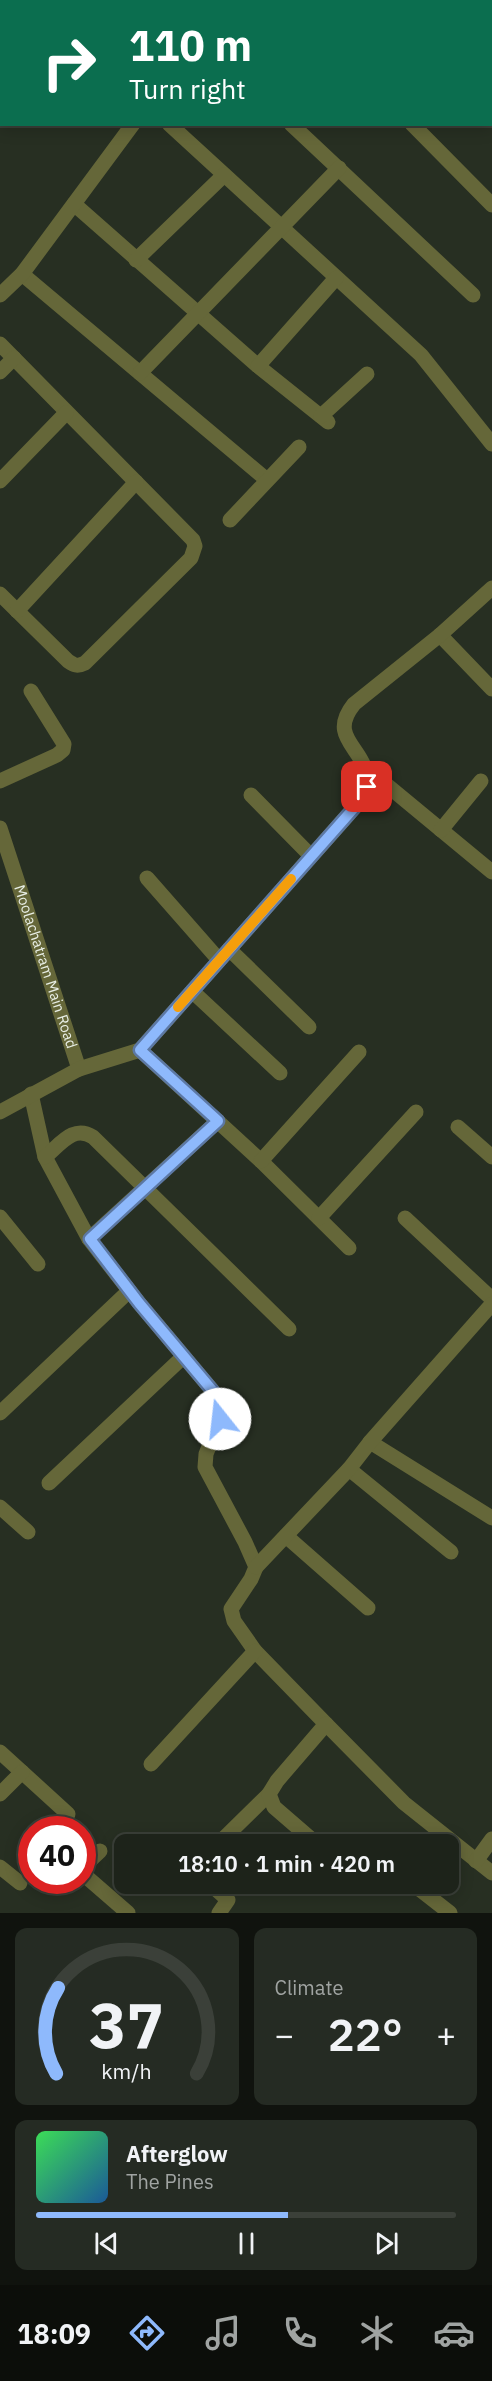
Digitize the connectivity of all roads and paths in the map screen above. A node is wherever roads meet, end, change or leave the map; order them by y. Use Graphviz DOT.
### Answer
graph roads {
  1 [pos="132,126"];
  2 [pos="171,126"];
  3 [pos="293,126"];
  4 [pos="414,126"];
  5 [pos="339,168"];
  6 [pos="224,175"];
  7 [pos="74,204"];
  8 [pos="492,205"];
  9 [pos="282,229"];
  10 [pos="136,260"];
  11 [pos="22,274"];
  12 [pos="336,278"];
  13 [pos="472,294"];
  14 [pos="0,295"];
  15 [pos="198,314"];
  16 [pos="0,344"];
  17 [pos="14,358"];
  18 [pos="258,366"];
  19 [pos="0,372"];
  20 [pos="140,373"];
  21 [pos="367,374"];
  22 [pos="66,413"];
  23 [pos="492,444"];
  24 [pos="299,447"];
  25 [pos="267,480"];
  26 [pos="0,481"];
  27 [pos="136,482"];
  28 [pos="230,520"];
  29 [pos="492,588"];
  30 [pos="0,594"];
  31 [pos="17,611"];
  32 [pos="440,635"];
  33 [pos="492,689"];
  34 [pos="31,692"];
  35 [pos="365,767"];
  36 [pos="0,780"];
  37 [pos="481,781"];
  38 [pos="251,795"];
  39 [pos="0,828"];
  40 [pos="441,830"];
  41 [pos="311,856"];
  42 [pos="492,872"];
  43 [pos="147,878"];
  44 [pos="224,955"];
  45 [pos="192,991"];
  46 [pos="309,1027"];
  47 [pos="140,1050"];
  48 [pos="359,1052"];
  49 [pos="79,1069"];
  50 [pos="280,1072"];
  51 [pos="31,1094"];
  52 [pos="0,1112"];
  53 [pos="416,1112"];
  54 [pos="218,1121"];
  55 [pos="458,1127"];
  56 [pos="45,1157"];
  57 [pos="492,1157"];
  58 [pos="261,1161"];
  59 [pos="145,1187"];
  60 [pos="0,1217"];
  61 [pos="319,1218"];
  62 [pos="405,1218"];
  63 [pos="90,1239"];
  64 [pos="349,1248"];
  65 [pos="38,1264"];
  66 [pos="129,1291"];
  67 [pos="492,1299"];
  68 [pos="492,1304"];
  69 [pos="289,1329"];
  70 [pos="183,1357"];
  71 [pos="0,1413"];
  72 [pos="370,1442"];
  73 [pos="349,1469"];
  74 [pos="49,1483"];
  75 [pos="0,1507"];
  76 [pos="492,1518"];
  77 [pos="28,1532"];
  78 [pos="286,1536"];
  79 [pos="451,1552"];
  80 [pos="256,1567"];
  81 [pos="368,1608"];
  82 [pos="255,1651"];
  83 [pos="326,1724"];
  84 [pos="0,1752"];
  85 [pos="151,1764"];
  86 [pos="22,1772"];
  87 [pos="0,1794"];
  88 [pos="269,1794"];
  89 [pos="68,1814"];
  90 [pos="228,1834"];
  91 [pos="305,1834"];
  92 [pos="492,1839"];
  93 [pos="100,1851"];
  94 [pos="96,1855"];
  95 [pos="476,1861"];
  96 [pos="0,1867"];
  97 [pos="492,1873"];
  98 [pos="18,1881"];
  99 [pos="96,1885"];
  100 [pos="221,1894"];
  101 [pos="426,1894"];
  102 [pos="128,1913"];
  103 [pos="219,1913"];
  104 [pos="450,1913"];
  1 -- 7 [label="street"];
  2 -- 6 [label="street"];
  3 -- 5 [label="street"];
  4 -- 8 [label="street"];
  5 -- 9 [label="street"];
  5 -- 13 [label="street"];
  6 -- 9 [label="street"];
  6 -- 10 [label="street"];
  7 -- 10 [label="street"];
  7 -- 11 [label="street"];
  9 -- 12 [label="street"];
  9 -- 15 [label="street"];
  10 -- 15 [label="street"];
  11 -- 14 [label="street"];
  11 -- 20 [label="street"];
  12 -- 18 [label="street"];
  12 -- 23 [label="street"];
  15 -- 18 [label="street"];
  15 -- 20 [label="street"];
  16 -- 17 [label="street"];
  17 -- 19 [label="street"];
  17 -- 22 [label="street"];
  18 -- 21 [label="street"];
  20 -- 25 [label="street"];
  22 -- 26 [label="street"];
  22 -- 27 [label="street"];
  24 -- 25 [label="street"];
  25 -- 28 [label="street"];
  27 -- 31 [label="street"];
  27 -- 31 [label="street"];
  29 -- 32 [label="street"];
  30 -- 31 [label="street"];
  32 -- 33 [label="street"];
  32 -- 35 [label="street"];
  34 -- 36 [label="street"];
  35 -- 40 [label="street"];
  35 -- 41 [label="street"];
  37 -- 40 [label="street"];
  38 -- 41 [label="street"];
  39 -- 49 [label="street, Moolachatram Main Road"];
  40 -- 42 [label="street"];
  41 -- 44 [label="street"];
  43 -- 44 [label="street"];
  44 -- 45 [label="street"];
  44 -- 46 [label="street"];
  45 -- 47 [label="street"];
  45 -- 50 [label="street"];
  47 -- 49 [label="street"];
  47 -- 54 [label="street"];
  48 -- 58 [label="street"];
  49 -- 51 [label="street"];
  51 -- 52 [label="street"];
  51 -- 56 [label="street"];
  53 -- 61 [label="street"];
  54 -- 58 [label="street"];
  54 -- 59 [label="street"];
  55 -- 57 [label="street"];
  56 -- 59 [label="street"];
  56 -- 63 [label="street"];
  58 -- 61 [label="street"];
  59 -- 63 [label="street"];
  59 -- 69 [label="street"];
  60 -- 65 [label="street"];
  61 -- 64 [label="street"];
  62 -- 67 [label="street"];
  63 -- 66 [label="street"];
  66 -- 70 [label="street"];
  66 -- 71 [label="street"];
  68 -- 72 [label="street"];
  70 -- 74 [label="street"];
  70 -- 80 [label="street"];
  72 -- 73 [label="street"];
  72 -- 76 [label="street"];
  73 -- 78 [label="street"];
  73 -- 79 [label="street"];
  75 -- 77 [label="street"];
  78 -- 80 [label="street"];
  78 -- 81 [label="street"];
  80 -- 82 [label="street"];
  82 -- 83 [label="street"];
  82 -- 85 [label="street"];
  83 -- 88 [label="street"];
  83 -- 95 [label="street"];
  84 -- 86 [label="street"];
  86 -- 87 [label="street"];
  86 -- 89 [label="street"];
  88 -- 90 [label="street"];
  88 -- 91 [label="street"];
  92 -- 95 [label="street"];
  93 -- 94 [label="street"];
  95 -- 97 [label="street"];
  96 -- 98 [label="street"];
  99 -- 102 [label="street"];
  100 -- 103 [label="street"];
  101 -- 104 [label="street"];
}
